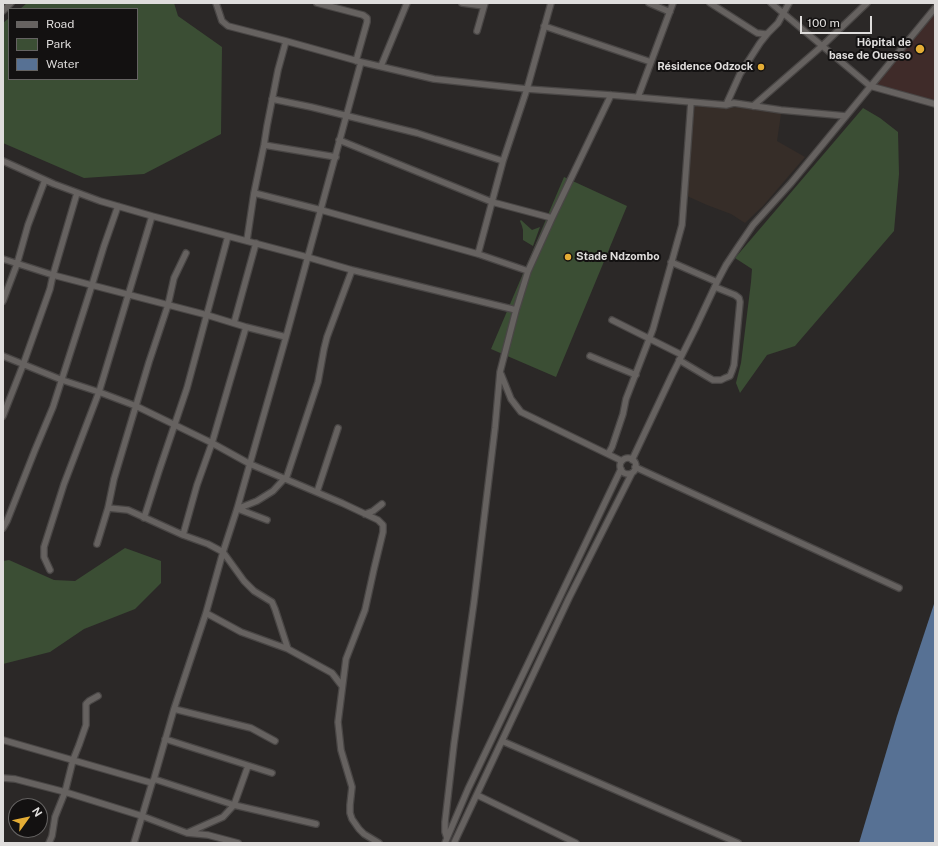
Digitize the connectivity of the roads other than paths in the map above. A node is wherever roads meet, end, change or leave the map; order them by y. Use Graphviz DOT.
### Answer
graph roads {
  1 [pos="11,3"];
  2 [pos="216,3"];
  3 [pos="317,3"];
  4 [pos="407,3"];
  5 [pos="462,3"];
  6 [pos="551,3"];
  7 [pos="649,3"];
  8 [pos="673,3"];
  9 [pos="710,3"];
  10 [pos="771,3"];
  11 [pos="789,3"];
  12 [pos="868,3"];
  13 [pos="484,4"];
  14 [pos="935,8"];
  15 [pos="3,11"];
  16 [pos="670,12"];
  17 [pos="783,13"];
  18 [pos="544,26"];
  19 [pos="477,31"];
  20 [pos="768,33"];
  21 [pos="286,41"];
  22 [pos="822,46"];
  23 [pos="358,61"];
  24 [pos="651,62"];
  25 [pos="381,66"];
  26 [pos="870,86"];
  27 [pos="527,89"];
  28 [pos="611,94"];
  29 [pos="638,97"];
  30 [pos="272,99"];
  31 [pos="691,102"];
  32 [pos="935,104"];
  33 [pos="726,105"];
  34 [pos="753,106"];
  35 [pos="346,116"];
  36 [pos="846,116"];
  37 [pos="339,140"];
  38 [pos="264,145"];
  39 [pos="336,157"];
  40 [pos="503,161"];
  41 [pos="3,163"];
  42 [pos="45,180"];
  43 [pos="77,193"];
  44 [pos="254,193"];
  45 [pos="492,202"];
  46 [pos="118,206"];
  47 [pos="321,210"];
  48 [pos="152,216"];
  49 [pos="552,218"];
  50 [pos="228,236"];
  51 [pos="247,240"];
  52 [pos="256,243"];
  53 [pos="186,253"];
  54 [pos="478,254"];
  55 [pos="308,257"];
  56 [pos="3,259"];
  57 [pos="671,262"];
  58 [pos="17,264"];
  59 [pos="352,270"];
  60 [pos="528,271"];
  61 [pos="54,275"];
  62 [pos="716,284"];
  63 [pos="92,285"];
  64 [pos="129,295"];
  65 [pos="3,301"];
  66 [pos="168,305"];
  67 [pos="516,310"];
  68 [pos="207,315"];
  69 [pos="612,320"];
  70 [pos="234,323"];
  71 [pos="246,327"];
  72 [pos="286,337"];
  73 [pos="649,340"];
  74 [pos="3,356"];
  75 [pos="590,356"];
  76 [pos="680,357"];
  77 [pos="23,365"];
  78 [pos="500,372"];
  79 [pos="636,375"];
  80 [pos="62,380"];
  81 [pos="99,392"];
  82 [pos="136,406"];
  83 [pos="3,416"];
  84 [pos="174,424"];
  85 [pos="338,428"];
  86 [pos="212,443"];
  87 [pos="608,454"];
  88 [pos="632,460"];
  89 [pos="622,461"];
  90 [pos="250,464"];
  91 [pos="636,467"];
  92 [pos="621,469"];
  93 [pos="632,473"];
  94 [pos="286,479"];
  95 [pos="317,492"];
  96 [pos="382,504"];
  97 [pos="108,508"];
  98 [pos="237,509"];
  99 [pos="365,514"];
  100 [pos="144,518"];
  101 [pos="268,520"];
  102 [pos="3,528"];
  103 [pos="183,535"];
  104 [pos="97,544"];
  105 [pos="223,552"];
  106 [pos="50,570"];
  107 [pos="899,588"];
  108 [pos="206,612"];
  109 [pos="288,649"];
  110 [pos="342,686"];
  111 [pos="98,696"];
  112 [pos="174,709"];
  113 [pos="279,736"];
  114 [pos="165,739"];
  115 [pos="3,740"];
  116 [pos="502,741"];
  117 [pos="73,760"];
  118 [pos="248,766"];
  119 [pos="272,773"];
  120 [pos="3,778"];
  121 [pos="153,781"];
  122 [pos="65,792"];
  123 [pos="477,795"];
  124 [pos="234,805"];
  125 [pos="142,816"];
  126 [pos="316,824"];
  127 [pos="187,833"];
  128 [pos="446,841"];
  129 [pos="565,841"];
  130 [pos="49,843"];
  131 [pos="134,843"];
  132 [pos="238,843"];
  133 [pos="379,843"];
  134 [pos="454,843"];
  135 [pos="576,843"];
  136 [pos="738,843"];
  1 -- 15 [label="street"];
  2 -- 21 [label="street"];
  3 -- 23 [label="street"];
  4 -- 25 [label="street"];
  5 -- 13 [label="street"];
  6 -- 18 [label="street"];
  7 -- 16 [label="street"];
  8 -- 16 [label="street"];
  9 -- 20 [label="street"];
  10 -- 17 [label="street"];
  11 -- 17 [label="street"];
  12 -- 22 [label="street"];
  13 -- 19 [label="street"];
  14 -- 26 [label="street"];
  16 -- 24 [label="street"];
  17 -- 20 [label="street"];
  17 -- 22 [label="street"];
  18 -- 24 [label="street"];
  18 -- 27 [label="street"];
  20 -- 33 [label="street"];
  21 -- 23 [label="street"];
  21 -- 30 [label="street"];
  22 -- 26 [label="street"];
  22 -- 34 [label="street"];
  23 -- 25 [label="street"];
  23 -- 35 [label="street"];
  24 -- 29 [label="street"];
  25 -- 27 [label="street"];
  26 -- 32 [label="street"];
  26 -- 36 [label="street"];
  27 -- 28 [label="street"];
  27 -- 40 [label="street"];
  28 -- 29 [label="street"];
  28 -- 49 [label="street"];
  29 -- 31 [label="street"];
  30 -- 35 [label="street"];
  30 -- 38 [label="street"];
  31 -- 33 [label="street"];
  31 -- 57 [label="street"];
  33 -- 34 [label="street"];
  34 -- 36 [label="street"];
  35 -- 37 [label="street"];
  35 -- 40 [label="street"];
  36 -- 62 [label="street"];
  37 -- 39 [label="street"];
  37 -- 45 [label="street"];
  38 -- 39 [label="street"];
  38 -- 44 [label="street"];
  39 -- 47 [label="street"];
  40 -- 45 [label="street"];
  41 -- 42 [label="street"];
  42 -- 43 [label="street"];
  42 -- 58 [label="street"];
  43 -- 46 [label="street"];
  43 -- 61 [label="street"];
  44 -- 47 [label="street"];
  44 -- 51 [label="street"];
  45 -- 49 [label="street"];
  45 -- 54 [label="street"];
  46 -- 48 [label="street"];
  46 -- 63 [label="street"];
  47 -- 54 [label="street"];
  47 -- 55 [label="street"];
  48 -- 50 [label="street"];
  48 -- 64 [label="street"];
  49 -- 60 [label="street"];
  50 -- 51 [label="street"];
  50 -- 68 [label="street"];
  51 -- 52 [label="street"];
  52 -- 55 [label="street"];
  52 -- 70 [label="street"];
  53 -- 66 [label="street"];
  54 -- 60 [label="street"];
  55 -- 59 [label="street"];
  55 -- 72 [label="street"];
  56 -- 58 [label="street"];
  57 -- 62 [label="street"];
  57 -- 73 [label="street"];
  58 -- 61 [label="street"];
  58 -- 65 [label="street"];
  59 -- 67 [label="street"];
  59 -- 94 [label="street"];
  60 -- 67 [label="street"];
  61 -- 63 [label="street"];
  61 -- 77 [label="street"];
  62 -- 76 [label="street"];
  62 -- 76 [label="street"];
  63 -- 64 [label="street"];
  63 -- 80 [label="street"];
  64 -- 66 [label="street"];
  64 -- 81 [label="street"];
  66 -- 68 [label="street"];
  66 -- 82 [label="street"];
  67 -- 78 [label="street"];
  68 -- 70 [label="street"];
  68 -- 84 [label="street"];
  69 -- 73 [label="street"];
  70 -- 71 [label="street"];
  71 -- 72 [label="street"];
  71 -- 86 [label="street"];
  72 -- 90 [label="street"];
  73 -- 76 [label="street"];
  73 -- 79 [label="street"];
  74 -- 77 [label="street"];
  75 -- 79 [label="street"];
  76 -- 88 [label="street"];
  77 -- 80 [label="street"];
  77 -- 83 [label="street"];
  78 -- 87 [label="street"];
  78 -- 128 [label="street"];
  79 -- 87 [label="street"];
  80 -- 81 [label="street"];
  80 -- 102 [label="street"];
  81 -- 82 [label="street"];
  81 -- 106 [label="street"];
  82 -- 84 [label="street"];
  82 -- 97 [label="street"];
  84 -- 86 [label="street"];
  84 -- 100 [label="street"];
  85 -- 95 [label="street"];
  86 -- 90 [label="street"];
  86 -- 103 [label="street"];
  87 -- 89 [label="street"];
  88 -- 89 [label="street"];
  88 -- 91 [label="street"];
  89 -- 92 [label="street"];
  90 -- 94 [label="street"];
  90 -- 98 [label="street"];
  91 -- 93 [label="street"];
  91 -- 107 [label="street"];
  92 -- 93 [label="street"];
  92 -- 128 [label="street"];
  93 -- 116 [label="street"];
  94 -- 95 [label="street"];
  94 -- 98 [label="street"];
  95 -- 99 [label="street"];
  96 -- 99 [label="street"];
  97 -- 100 [label="street"];
  97 -- 104 [label="street"];
  98 -- 101 [label="street"];
  98 -- 105 [label="street"];
  99 -- 110 [label="street"];
  100 -- 103 [label="street"];
  103 -- 105 [label="street"];
  105 -- 108 [label="street"];
  105 -- 109 [label="street"];
  108 -- 109 [label="street"];
  108 -- 112 [label="street"];
  109 -- 110 [label="street"];
  110 -- 133 [label="street"];
  111 -- 117 [label="street"];
  112 -- 113 [label="street"];
  112 -- 114 [label="street"];
  114 -- 118 [label="street"];
  114 -- 121 [label="street"];
  115 -- 117 [label="street"];
  116 -- 123 [label="street"];
  116 -- 136 [label="street"];
  117 -- 121 [label="street"];
  117 -- 122 [label="street"];
  118 -- 119 [label="street"];
  118 -- 124 [label="street"];
  120 -- 122 [label="street"];
  121 -- 124 [label="street"];
  121 -- 125 [label="street"];
  122 -- 125 [label="street"];
  122 -- 130 [label="street"];
  123 -- 129 [label="street"];
  123 -- 134 [label="street"];
  124 -- 126 [label="street"];
  124 -- 127 [label="street"];
  125 -- 127 [label="street"];
  125 -- 131 [label="street"];
  127 -- 132 [label="street"];
  129 -- 135 [label="street"];
}
